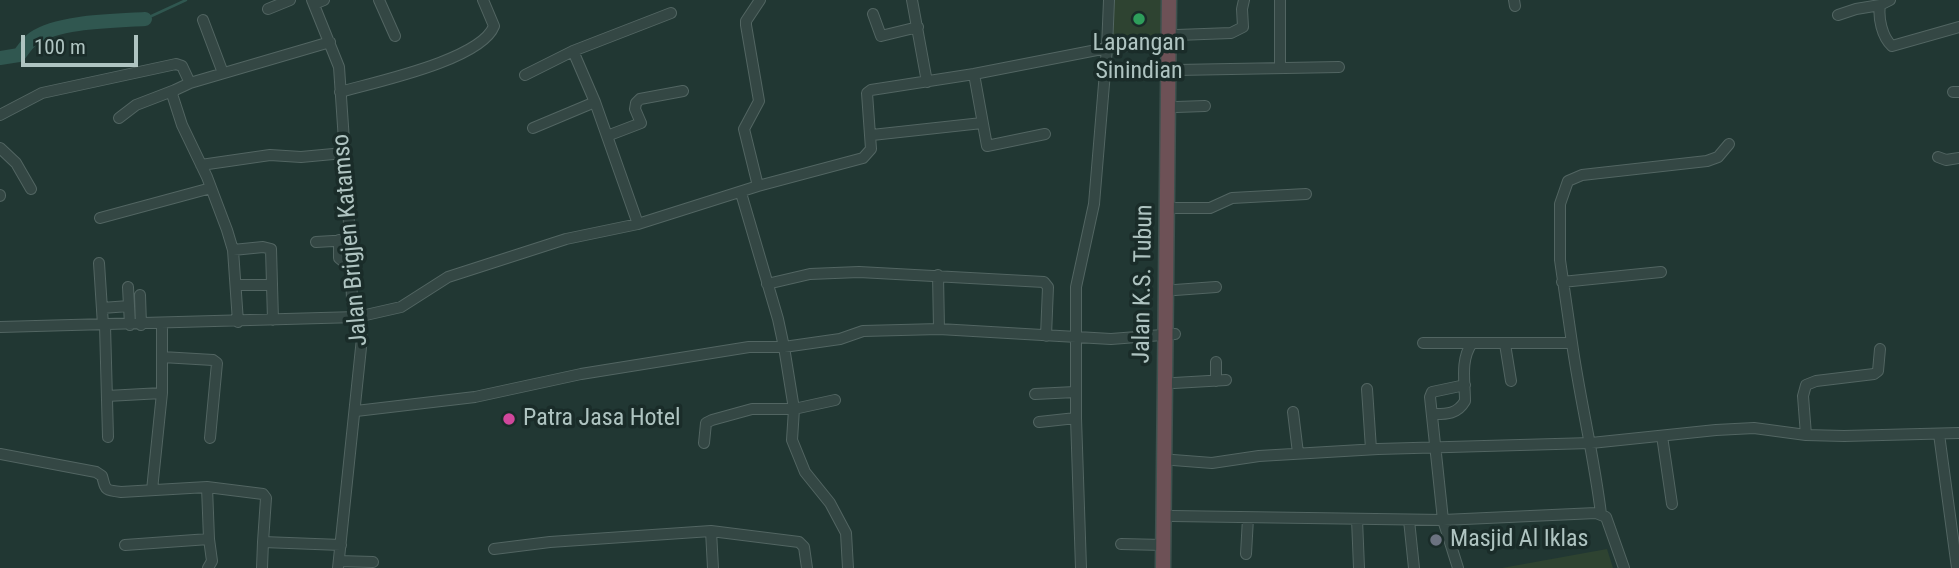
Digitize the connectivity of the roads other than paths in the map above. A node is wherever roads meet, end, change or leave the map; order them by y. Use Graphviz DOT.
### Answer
graph roads {
  1 [pos="290,0"];
  2 [pos="379,0"];
  3 [pos="483,0"];
  4 [pos="760,0"];
  5 [pos="912,0"];
  6 [pos="1109,0"];
  7 [pos="1169,0"];
  8 [pos="1177,0"];
  9 [pos="1244,0"];
  10 [pos="1280,0"];
  11 [pos="317,1"];
  12 [pos="1885,2"];
  13 [pos="268,9"];
  14 [pos="671,13"];
  15 [pos="873,14"];
  16 [pos="1838,15"];
  17 [pos="203,20"];
  18 [pos="918,27"];
  19 [pos="1959,27"];
  20 [pos="395,36"];
  21 [pos="1174,39"];
  22 [pos="330,41"];
  23 [pos="1107,48"];
  24 [pos="573,51"];
  25 [pos="1339,66"];
  26 [pos="1280,67"];
  27 [pos="1177,70"];
  28 [pos="223,73"];
  29 [pos="974,74"];
  30 [pos="525,75"];
  31 [pos="927,82"];
  32 [pos="190,83"];
  33 [pos="175,90"];
  34 [pos="683,91"];
  35 [pos="340,92"];
  36 [pos="595,102"];
  37 [pos="1205,106"];
  38 [pos="1176,107"];
  39 [pos="0,115"];
  40 [pos="119,118"];
  41 [pos="982,122"];
  42 [pos="533,128"];
  43 [pos="1045,134"];
  44 [pos="872,135"];
  45 [pos="607,136"];
  46 [pos="1729,144"];
  47 [pos="0,148"];
  48 [pos="344,153"];
  49 [pos="1938,158"];
  50 [pos="1959,158"];
  51 [pos="201,165"];
  52 [pos="758,187"];
  53 [pos="211,188"];
  54 [pos="31,189"];
  55 [pos="741,193"];
  56 [pos="1306,194"];
  57 [pos="1175,208"];
  58 [pos="100,218"];
  59 [pos="638,225"];
  60 [pos="344,240"];
  61 [pos="316,242"];
  62 [pos="233,250"];
  63 [pos="99,263"];
  64 [pos="1661,272"];
  65 [pos="939,275"];
  66 [pos="1562,282"];
  67 [pos="768,284"];
  68 [pos="236,285"];
  69 [pos="272,285"];
  70 [pos="128,287"];
  71 [pos="1216,287"];
  72 [pos="1175,290"];
  73 [pos="140,295"];
  74 [pos="129,306"];
  75 [pos="102,308"];
  76 [pos="356,317"];
  77 [pos="274,320"];
  78 [pos="238,322"];
  79 [pos="162,324"];
  80 [pos="104,325"];
  81 [pos="135,325"];
  82 [pos="0,327"];
  83 [pos="939,329"];
  84 [pos="1170,335"];
  85 [pos="1046,336"];
  86 [pos="1074,339"];
  87 [pos="1423,343"];
  88 [pos="1472,343"];
  89 [pos="1572,343"];
  90 [pos="1505,344"];
  91 [pos="784,347"];
  92 [pos="1880,349"];
  93 [pos="162,356"];
  94 [pos="1216,362"];
  95 [pos="1511,381"];
  96 [pos="1174,383"];
  97 [pos="1465,385"];
  98 [pos="1367,389"];
  99 [pos="1075,392"];
  100 [pos="162,393"];
  101 [pos="1035,394"];
  102 [pos="107,396"];
  103 [pos="835,400"];
  104 [pos="794,408"];
  105 [pos="356,411"];
  106 [pos="1293,412"];
  107 [pos="1432,414"];
  108 [pos="1076,418"];
  109 [pos="1039,422"];
  110 [pos="1959,433"];
  111 [pos="1939,434"];
  112 [pos="1806,435"];
  113 [pos="1662,436"];
  114 [pos="108,437"];
  115 [pos="210,438"];
  116 [pos="704,443"];
  117 [pos="1591,443"];
  118 [pos="1435,448"];
  119 [pos="1371,449"];
  120 [pos="1298,453"];
  121 [pos="0,454"];
  122 [pos="1173,460"];
  123 [pos="207,487"];
  124 [pos="152,490"];
  125 [pos="1672,504"];
  126 [pos="1601,514"];
  127 [pos="1172,516"];
  128 [pos="1248,518"];
  129 [pos="1357,519"];
  130 [pos="1409,520"];
  131 [pos="1443,520"];
  132 [pos="711,531"];
  133 [pos="209,539"];
  134 [pos="263,542"];
  135 [pos="1121,544"];
  136 [pos="125,545"];
  137 [pos="341,545"];
  138 [pos="1163,545"];
  139 [pos="494,549"];
  140 [pos="1245,554"];
  141 [pos="373,562"];
  142 [pos="338,565"];
  143 [pos="208,568"];
  144 [pos="262,568"];
  145 [pos="713,568"];
  146 [pos="807,568"];
  147 [pos="848,568"];
  148 [pos="1081,568"];
  149 [pos="1163,568"];
  150 [pos="1172,568"];
  151 [pos="1359,568"];
  152 [pos="1414,568"];
  153 [pos="1458,568"];
  154 [pos="1623,568"];
  155 [pos="1957,568"];
  1 -- 13 [label="street"];
  2 -- 20 [label="street"];
  3 -- 35 [label="street"];
  4 -- 52 [label="street"];
  5 -- 18 [label="street"];
  6 -- 23 [label="street"];
  7 -- 21 [label="highway, Jalan K.S. Tubun"];
  8 -- 21 [label="highway, Jalan K.S. Tubun"];
  9 -- 21 [label="street"];
  10 -- 26 [label="street"];
  11 -- 22 [label="street, Jalan Brigjen Katamso"];
  12 -- 16 [label="street"];
  12 -- 19 [label="street"];
  14 -- 24 [label="street"];
  15 -- 18 [label="street"];
  17 -- 28 [label="street"];
  18 -- 31 [label="street"];
  21 -- 23 [label="street"];
  21 -- 27 [label="highway, Jalan K.S. Tubun"];
  21 -- 84 [label="highway, Jalan K.S. Tubun"];
  22 -- 28 [label="street"];
  22 -- 35 [label="street, Jalan Brigjen Katamso"];
  23 -- 29 [label="street"];
  23 -- 86 [label="street"];
  24 -- 30 [label="street"];
  24 -- 36 [label="street"];
  25 -- 26 [label="street"];
  26 -- 27 [label="street"];
  27 -- 38 [label="highway, Jalan K.S. Tubun"];
  28 -- 32 [label="street"];
  29 -- 31 [label="street"];
  29 -- 41 [label="street"];
  31 -- 44 [label="street"];
  32 -- 33 [label="street"];
  32 -- 39 [label="street"];
  33 -- 40 [label="street"];
  33 -- 51 [label="street"];
  34 -- 45 [label="street"];
  35 -- 48 [label="street, Jalan Brigjen Katamso"];
  36 -- 42 [label="street"];
  36 -- 45 [label="street"];
  37 -- 38 [label="street"];
  38 -- 57 [label="highway, Jalan K.S. Tubun"];
  41 -- 43 [label="street"];
  41 -- 44 [label="street"];
  44 -- 52 [label="street"];
  45 -- 59 [label="street"];
  46 -- 66 [label="street"];
  47 -- 54 [label="street"];
  48 -- 51 [label="street"];
  48 -- 60 [label="street, Jalan Brigjen Katamso"];
  49 -- 50 [label="street"];
  51 -- 53 [label="street"];
  52 -- 55 [label="street"];
  53 -- 58 [label="street"];
  53 -- 62 [label="street"];
  55 -- 59 [label="street"];
  55 -- 67 [label="street"];
  56 -- 57 [label="street"];
  57 -- 72 [label="highway, Jalan K.S. Tubun"];
  59 -- 76 [label="street"];
  60 -- 61 [label="street"];
  60 -- 76 [label="street, Jalan Brigjen Katamso"];
  62 -- 68 [label="street"];
  62 -- 69 [label="street"];
  63 -- 75 [label="street"];
  64 -- 66 [label="street"];
  65 -- 67 [label="street"];
  65 -- 83 [label="street"];
  65 -- 85 [label="street"];
  66 -- 89 [label="street"];
  67 -- 91 [label="street"];
  68 -- 69 [label="street"];
  68 -- 78 [label="street"];
  69 -- 77 [label="street"];
  70 -- 74 [label="street"];
  71 -- 72 [label="street"];
  72 -- 84 [label="highway, Jalan K.S. Tubun"];
  73 -- 81 [label="street"];
  74 -- 75 [label="street"];
  74 -- 81 [label="street"];
  75 -- 80 [label="street"];
  76 -- 77 [label="street"];
  76 -- 105 [label="street, Jalan Brigjen Katamso"];
  77 -- 78 [label="street"];
  78 -- 79 [label="street"];
  79 -- 81 [label="street"];
  79 -- 93 [label="street"];
  80 -- 81 [label="street"];
  80 -- 82 [label="street"];
  80 -- 102 [label="street"];
  83 -- 85 [label="street"];
  83 -- 91 [label="street"];
  84 -- 86 [label="street"];
  84 -- 96 [label="highway, Jalan K.S. Tubun"];
  84 -- 138 [label="highway, Jalan K.S. Tubun"];
  85 -- 86 [label="street"];
  86 -- 99 [label="street"];
  87 -- 88 [label="street"];
  88 -- 90 [label="street"];
  88 -- 97 [label="street"];
  89 -- 90 [label="street"];
  89 -- 117 [label="street"];
  90 -- 95 [label="street"];
  91 -- 104 [label="street"];
  91 -- 105 [label="street"];
  92 -- 112 [label="street"];
  93 -- 100 [label="street"];
  93 -- 115 [label="street"];
  94 -- 96 [label="street"];
  96 -- 122 [label="highway, Jalan K.S. Tubun"];
  97 -- 107 [label="street"];
  97 -- 107 [label="street"];
  98 -- 119 [label="street"];
  99 -- 101 [label="street"];
  99 -- 108 [label="street"];
  100 -- 102 [label="street"];
  100 -- 124 [label="street"];
  102 -- 114 [label="street"];
  103 -- 104 [label="street"];
  104 -- 116 [label="street"];
  104 -- 147 [label="street"];
  105 -- 137 [label="street, Jalan Brigjen Katamso"];
  106 -- 120 [label="street"];
  107 -- 118 [label="street"];
  108 -- 109 [label="street"];
  108 -- 148 [label="street"];
  110 -- 111 [label="street"];
  111 -- 112 [label="street"];
  111 -- 155 [label="street"];
  112 -- 113 [label="street"];
  113 -- 117 [label="street"];
  113 -- 125 [label="street"];
  117 -- 118 [label="street"];
  117 -- 126 [label="street"];
  118 -- 119 [label="street"];
  118 -- 131 [label="street"];
  119 -- 120 [label="street"];
  120 -- 122 [label="street"];
  121 -- 124 [label="street"];
  122 -- 127 [label="highway, Jalan K.S. Tubun"];
  123 -- 124 [label="street"];
  123 -- 133 [label="street"];
  123 -- 134 [label="street"];
  126 -- 131 [label="street"];
  126 -- 154 [label="street"];
  127 -- 128 [label="street"];
  127 -- 150 [label="highway, Jalan K.S. Tubun"];
  128 -- 129 [label="street"];
  128 -- 140 [label="street"];
  129 -- 130 [label="street"];
  129 -- 151 [label="street"];
  130 -- 131 [label="street"];
  130 -- 152 [label="street"];
  131 -- 153 [label="street"];
  132 -- 139 [label="street"];
  132 -- 145 [label="street"];
  132 -- 146 [label="street"];
  133 -- 136 [label="street"];
  133 -- 143 [label="street"];
  134 -- 137 [label="street"];
  134 -- 144 [label="street"];
  135 -- 138 [label="street"];
  137 -- 142 [label="street, Jalan Brigjen Katamso"];
  138 -- 149 [label="highway, Jalan K.S. Tubun"];
  141 -- 142 [label="street"];
}
